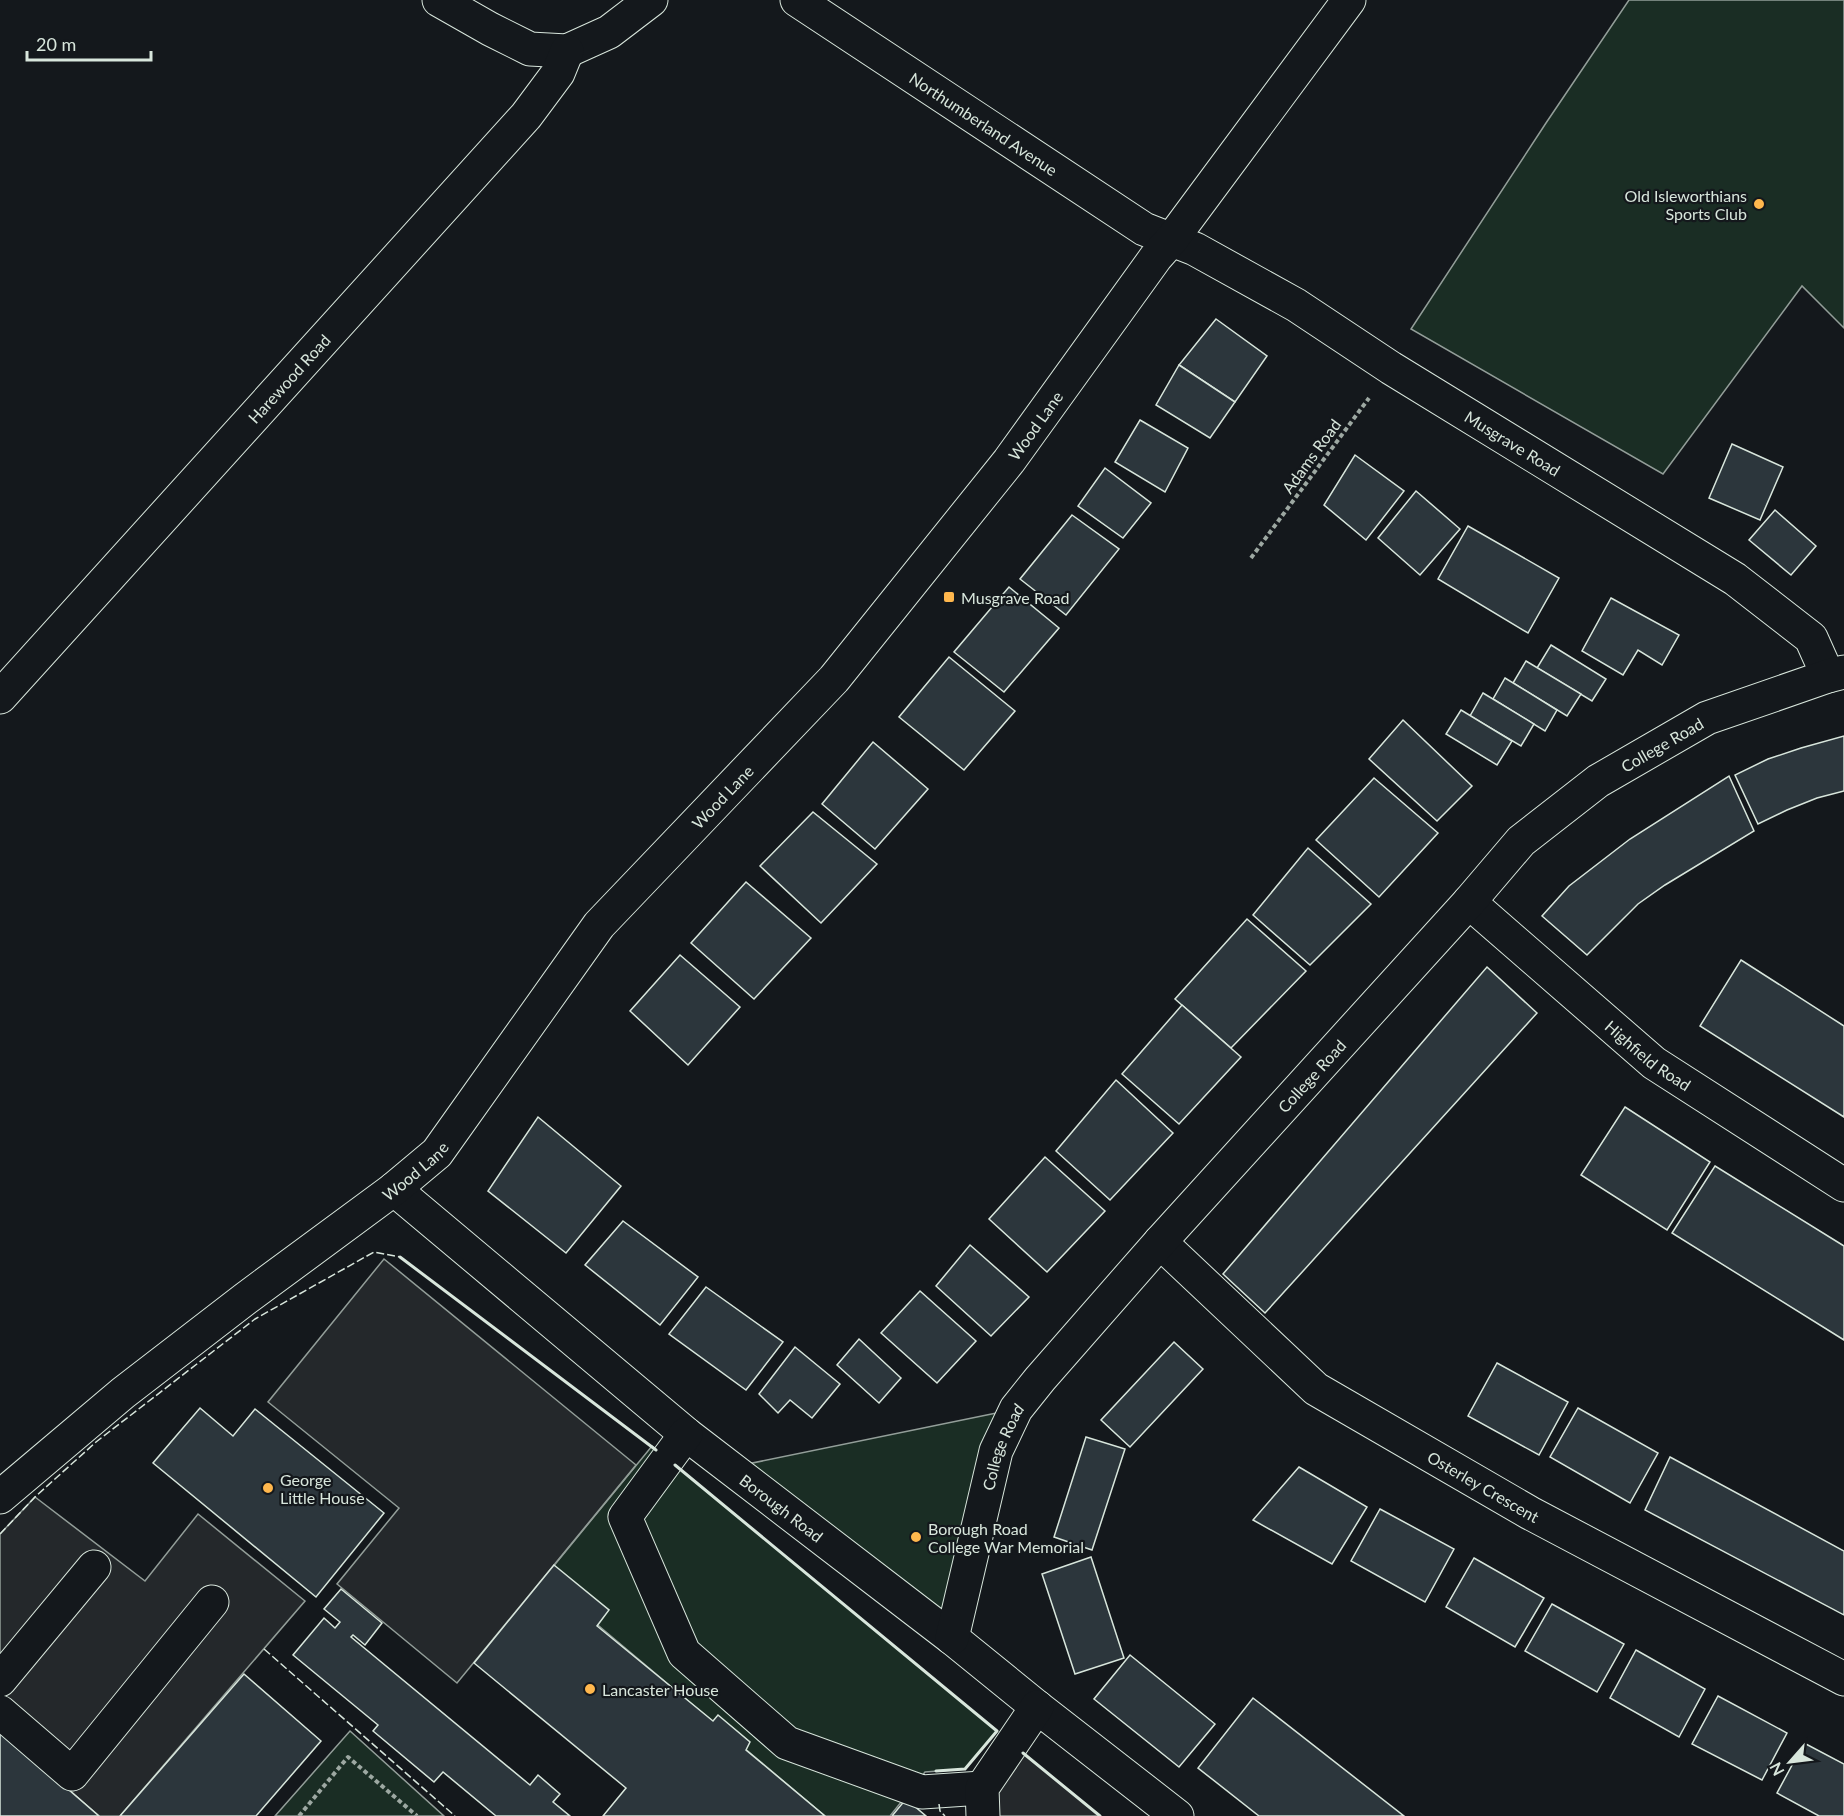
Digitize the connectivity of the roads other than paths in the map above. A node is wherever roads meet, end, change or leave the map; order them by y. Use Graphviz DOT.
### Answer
graph roads {
  1 [pos="439,0"];
  2 [pos="651,0"];
  3 [pos="797,0"];
  4 [pos="1349,0"];
  5 [pos="567,51"];
  6 [pos="1172,239"];
  7 [pos="1836,674"];
  8 [pos="0,697"];
  9 [pos="1468,902"];
  10 [pos="1844,1185"];
  11 [pos="394,1189"];
  12 [pos="1160,1242"];
  13 [pos="686,1434"];
  14 [pos="0,1497"];
  15 [pos="94,1567"];
  16 [pos="212,1602"];
  17 [pos="952,1638"];
  18 [pos="1844,1679"];
  19 [pos="0,1680"];
  20 [pos="1037,1707"];
  21 [pos="0,1712"];
  22 [pos="987,1806"];
  23 [pos="1177,1816"];
  1 -- 5 [label="street"];
  2 -- 5 [label="street"];
  3 -- 6 [label="street, Northumberland Avenue"];
  4 -- 6 [label="street, Wood Lane"];
  5 -- 8 [label="street, Harewood Road"];
  6 -- 7 [label="street, Musgrave Road"];
  6 -- 11 [label="street, Wood Lane"];
  7 -- 9 [label="street, College Road"];
  9 -- 10 [label="street, Highfield Road"];
  9 -- 12 [label="street, College Road"];
  11 -- 13 [label="street, Borough Road"];
  11 -- 14 [label="street, Wood Lane"];
  12 -- 17 [label="street, College Road"];
  12 -- 18 [label="street, Osterley Crescent"];
  13 -- 17 [label="street, Borough Road"];
  13 -- 22 [label="street"];
  15 -- 19 [label="street"];
  16 -- 21 [label="street"];
  17 -- 20 [label="street, Borough Road"];
  20 -- 22 [label="street"];
  20 -- 23 [label="street, Borough Road"];
}
